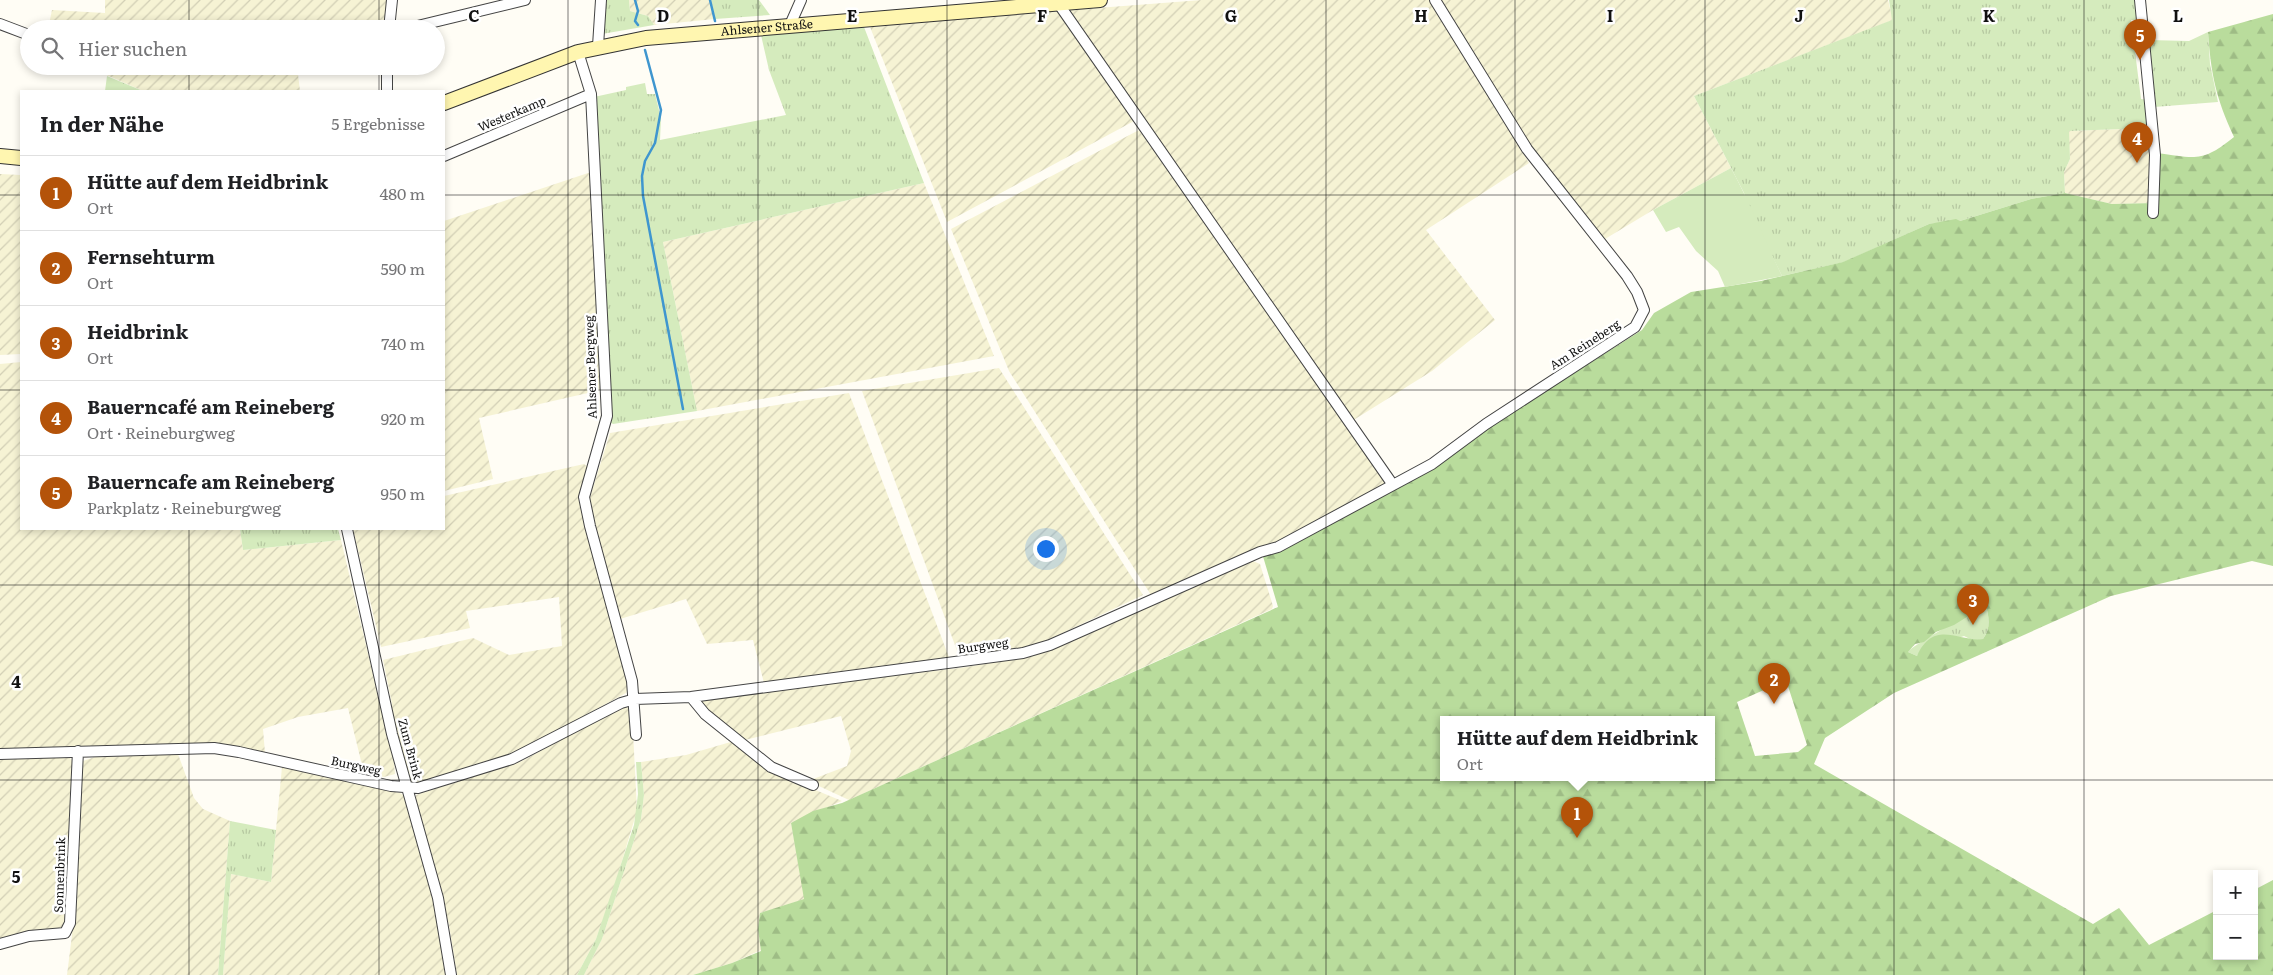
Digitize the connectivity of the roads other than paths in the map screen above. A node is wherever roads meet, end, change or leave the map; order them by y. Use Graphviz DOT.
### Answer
graph roads {
  1 [pos="392,0"];
  2 [pos="525,0"];
  3 [pos="601,0"];
  4 [pos="801,0"];
  5 [pos="1100,0"];
  6 [pos="1435,0"];
  7 [pos="2140,0"];
  8 [pos="1058,4"];
  9 [pos="391,20"];
  10 [pos="443,20"];
  11 [pos="0,24"];
  12 [pos="790,26"];
  13 [pos="20,32"];
  14 [pos="598,46"];
  15 [pos="578,52"];
  16 [pos="387,75"];
  17 [pos="387,90"];
  18 [pos="591,94"];
  19 [pos="445,103"];
  20 [pos="0,156"];
  21 [pos="445,156"];
  22 [pos="20,158"];
  23 [pos="2153,213"];
  24 [pos="1393,485"];
  25 [pos="347,530"];
  26 [pos="1260,552"];
  27 [pos="691,697"];
  28 [pos="635,699"];
  29 [pos="636,735"];
  30 [pos="78,751"];
  31 [pos="0,754"];
  32 [pos="813,785"];
  33 [pos="407,787"];
  34 [pos="0,944"];
  35 [pos="451,975"];
  1 -- 9 [label="street"];
  2 -- 10 [label="street"];
  3 -- 14 [label="street"];
  4 -- 12 [label="street"];
  5 -- 8 [label="main road, Ahlsener Straße"];
  6 -- 24 [label="street, Am Reineberg"];
  7 -- 23 [label="street"];
  8 -- 12 [label="main road, Ahlsener Straße"];
  8 -- 24 [label="street"];
  11 -- 13 [label="street"];
  12 -- 14 [label="main road, Ahlsener Straße"];
  14 -- 15 [label="main road, Ahlsener Straße"];
  15 -- 18 [label="street, Ahlsener Bergweg"];
  15 -- 19 [label="main road, Ahlsener Straße"];
  16 -- 17 [label="street"];
  18 -- 21 [label="street, Westerkamp"];
  18 -- 28 [label="street, Ahlsener Bergweg"];
  20 -- 22 [label="main road"];
  24 -- 26 [label="street, Am Reineberg"];
  25 -- 33 [label="street, Zum Brink"];
  26 -- 27 [label="street, Burgweg"];
  27 -- 28 [label="street, Burgweg"];
  27 -- 32 [label="street"];
  28 -- 29 [label="street, Ahlsener Bergweg"];
  28 -- 33 [label="street, Burgweg"];
  30 -- 31 [label="street, Burgweg"];
  30 -- 33 [label="street, Burgweg"];
  30 -- 34 [label="street, Sonnenbrink"];
  33 -- 35 [label="street, Zum Brink"];
}
